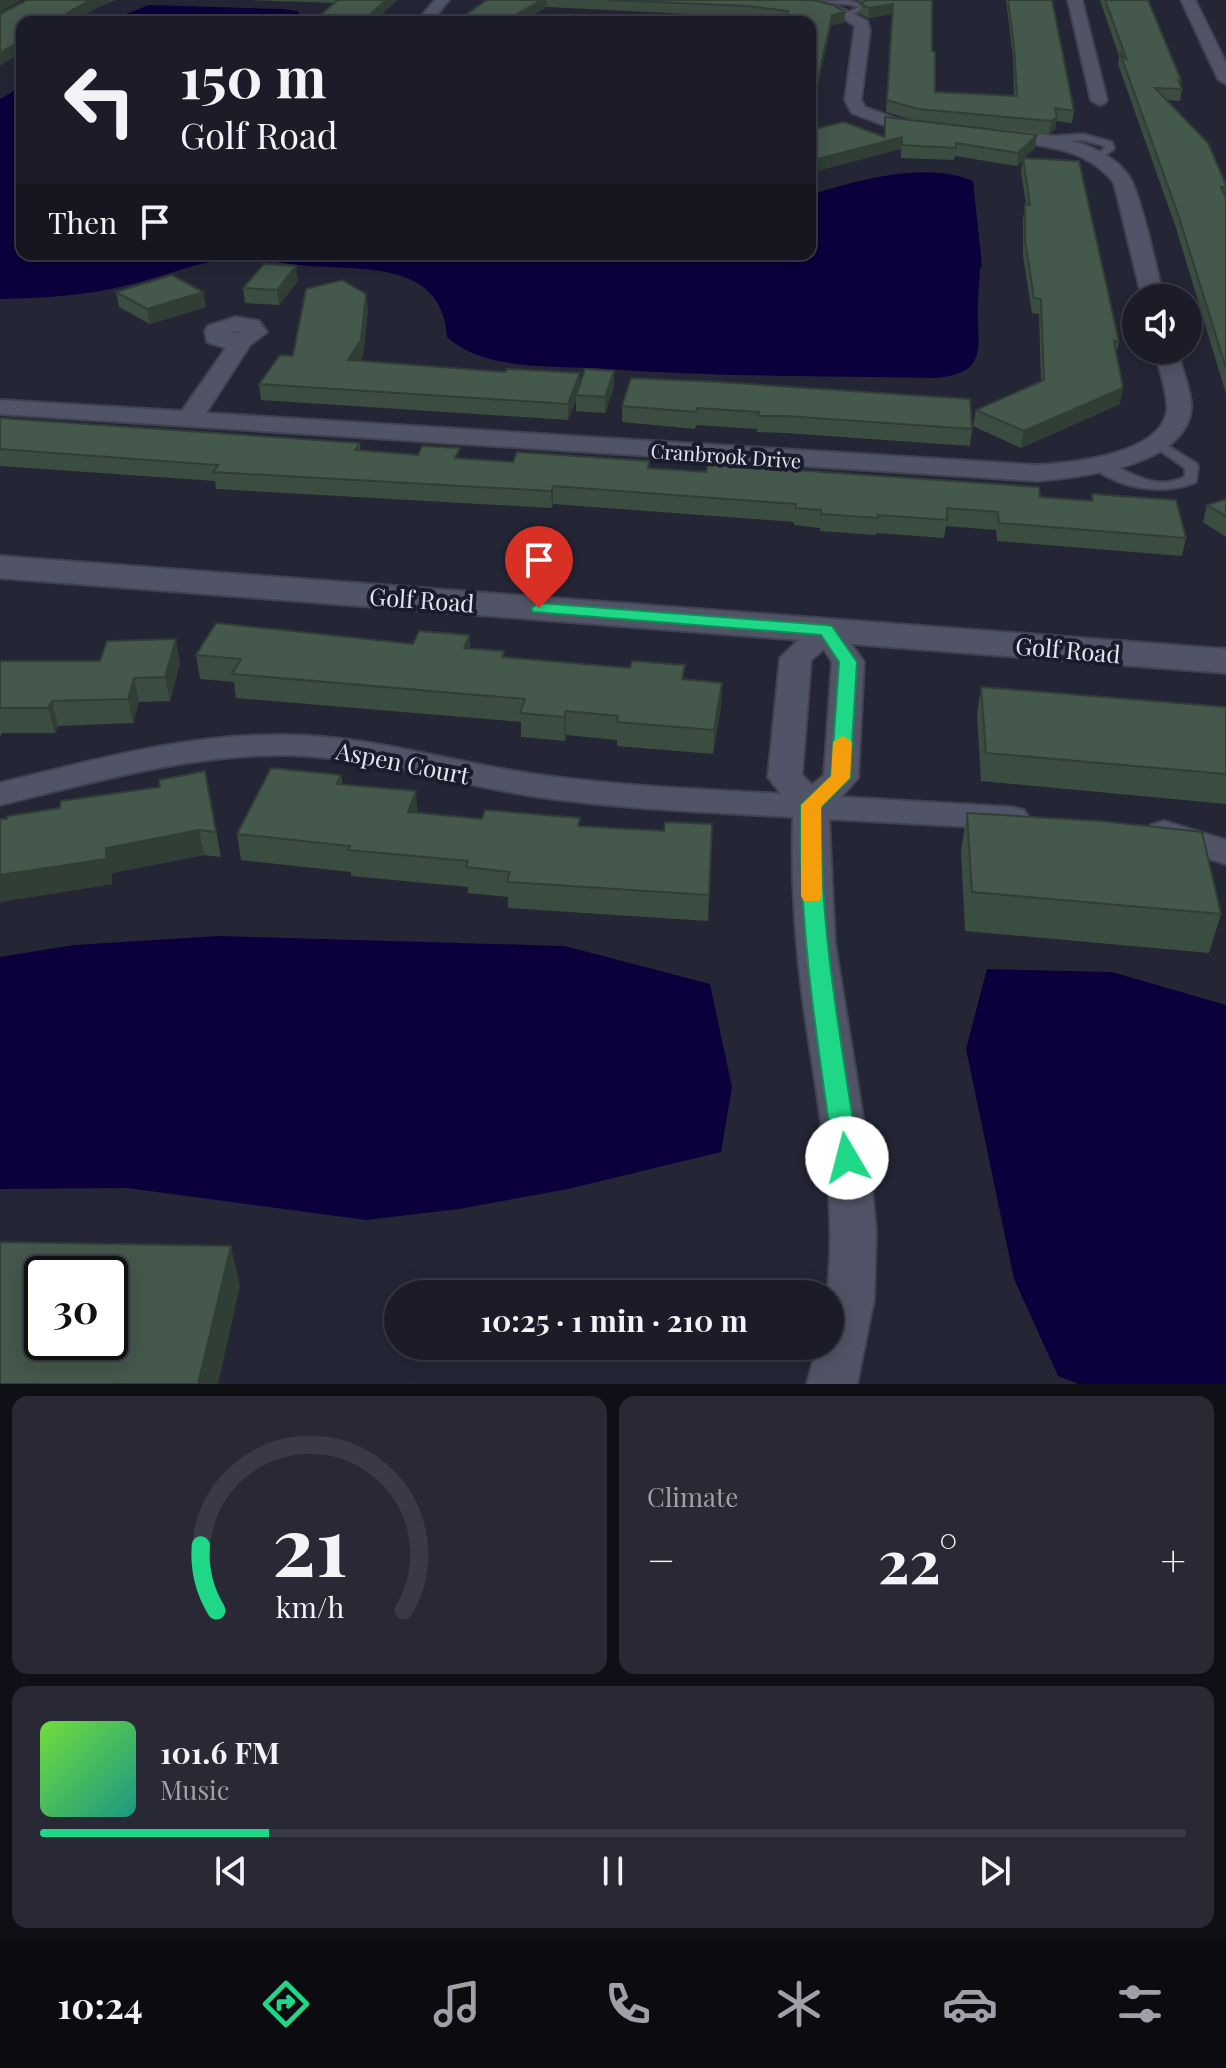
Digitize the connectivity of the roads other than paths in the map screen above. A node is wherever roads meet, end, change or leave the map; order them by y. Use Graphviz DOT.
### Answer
graph roads {
  1 [pos="442,0"];
  2 [pos="789,0"];
  3 [pos="1075,0"];
  4 [pos="1188,0"];
  5 [pos="428,16"];
  6 [pos="1226,79"];
  7 [pos="1099,100"];
  8 [pos="874,118"];
  9 [pos="848,125"];
  10 [pos="951,130"];
  11 [pos="975,131"];
  12 [pos="1149,284"];
  13 [pos="242,340"];
  14 [pos="1169,364"];
  15 [pos="0,407"];
  16 [pos="189,419"];
  17 [pos="1156,442"];
  18 [pos="1098,466"];
  19 [pos="0,567"];
  20 [pos="826,630"];
  21 [pos="1226,661"];
  22 [pos="0,794"];
  23 [pos="811,805"];
  24 [pos="1041,821"];
  25 [pos="1128,828"];
  26 [pos="1226,852"];
  27 [pos="832,1384"];
  1 -- 5 [label="street"];
  2 -- 8 [label="street"];
  3 -- 7 [label="street"];
  4 -- 6 [label="street"];
  8 -- 9 [label="street"];
  8 -- 10 [label="street"];
  11 -- 12 [label="street"];
  13 -- 16 [label="street"];
  14 -- 17 [label="street, Cranbrook Drive"];
  15 -- 16 [label="street, Cranbrook Drive"];
  16 -- 18 [label="street, Cranbrook Drive"];
  17 -- 18 [label="street, Cranbrook Drive"];
  17 -- 18 [label="lane"];
  19 -- 20 [label="street, Golf Road"];
  20 -- 21 [label="street, Golf Road"];
  20 -- 23 [label="street"];
  20 -- 23 [label="street"];
  22 -- 23 [label="street, Aspen Court"];
  23 -- 24 [label="street, Aspen Court"];
  23 -- 27 [label="street"];
  25 -- 26 [label="street"];
}
